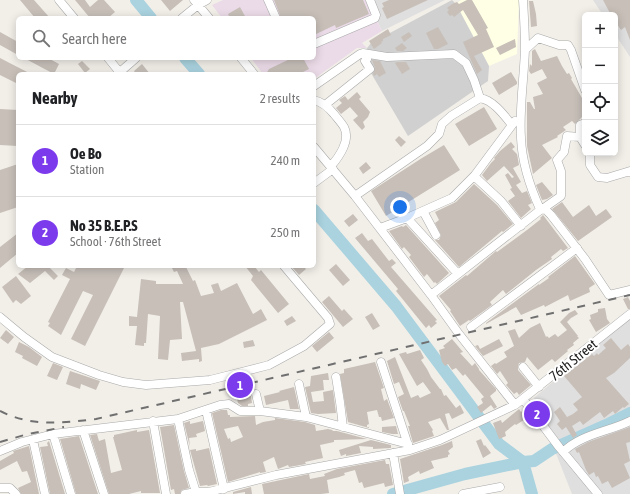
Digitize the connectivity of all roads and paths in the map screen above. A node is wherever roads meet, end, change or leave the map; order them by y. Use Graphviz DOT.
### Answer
graph roads {
  1 [pos="59,0"];
  2 [pos="207,0"];
  3 [pos="268,0"];
  4 [pos="370,0"];
  5 [pos="523,0"];
  6 [pos="196,2"];
  7 [pos="72,16"];
  8 [pos="184,16"];
  9 [pos="207,16"];
  10 [pos="275,16"];
  11 [pos="316,43"];
  12 [pos="524,50"];
  13 [pos="363,53"];
  14 [pos="110,60"];
  15 [pos="134,60"];
  16 [pos="243,60"];
  17 [pos="119,72"];
  18 [pos="121,72"];
  19 [pos="252,72"];
  20 [pos="583,84"];
  21 [pos="316,85"];
  22 [pos="480,98"];
  23 [pos="316,100"];
  24 [pos="325,105"];
  25 [pos="520,114"];
  26 [pos="582,124"];
  27 [pos="512,125"];
  28 [pos="580,137"];
  29 [pos="582,140"];
  30 [pos="316,149"];
  31 [pos="590,156"];
  32 [pos="332,168"];
  33 [pos="630,172"];
  34 [pos="474,176"];
  35 [pos="316,181"];
  36 [pos="355,196"];
  37 [pos="540,210"];
  38 [pos="422,211"];
  39 [pos="407,218"];
  40 [pos="520,226"];
  41 [pos="380,228"];
  42 [pos="436,235"];
  43 [pos="576,248"];
  44 [pos="286,268"];
  45 [pos="458,274"];
  46 [pos="630,290"];
  47 [pos="431,294"];
  48 [pos="0,317"];
  49 [pos="628,319"];
  50 [pos="471,327"];
  51 [pos="381,362"];
  52 [pos="523,367"];
  53 [pos="336,377"];
  54 [pos="299,384"];
  55 [pos="539,387"];
  56 [pos="256,394"];
  57 [pos="523,399"];
  58 [pos="515,405"];
  59 [pos="206,410"];
  60 [pos="260,411"];
  61 [pos="306,418"];
  62 [pos="178,419"];
  63 [pos="153,421"];
  64 [pos="630,421"];
  65 [pos="343,427"];
  66 [pos="83,430"];
  67 [pos="53,434"];
  68 [pos="33,440"];
  69 [pos="409,447"];
  70 [pos="561,450"];
  71 [pos="0,451"];
  72 [pos="393,453"];
  73 [pos="500,487"];
  74 [pos="0,488"];
  75 [pos="226,490"];
  76 [pos="400,491"];
  77 [pos="200,493"];
  78 [pos="16,494"];
  79 [pos="45,494"];
  80 [pos="71,494"];
  81 [pos="104,494"];
  82 [pos="166,494"];
  83 [pos="185,494"];
  84 [pos="463,494"];
  85 [pos="598,494"];
  1 -- 7 [label="street"];
  2 -- 6 [label="street"];
  3 -- 10 [label="street"];
  4 -- 11 [label="street"];
  5 -- 12 [label="street"];
  6 -- 8 [label="street"];
  6 -- 9 [label="street"];
  12 -- 20 [label="street"];
  12 -- 25 [label="street"];
  13 -- 21 [label="street"];
  13 -- 22 [label="street"];
  13 -- 24 [label="street"];
  14 -- 17 [label="street"];
  15 -- 18 [label="street"];
  16 -- 19 [label="street"];
  22 -- 27 [label="street"];
  22 -- 36 [label="street"];
  23 -- 24 [label="street"];
  24 -- 32 [label="street"];
  25 -- 27 [label="street"];
  25 -- 37 [label="street"];
  26 -- 28 [label="street"];
  27 -- 34 [label="street"];
  28 -- 29 [label="street"];
  28 -- 37 [label="street"];
  30 -- 32 [label="street"];
  31 -- 33 [label="street"];
  32 -- 35 [label="street"];
  32 -- 36 [label="street"];
  34 -- 38 [label="street"];
  34 -- 40 [label="street"];
  36 -- 41 [label="street"];
  37 -- 40 [label="street"];
  37 -- 43 [label="street"];
  38 -- 39 [label="street"];
  38 -- 42 [label="street"];
  39 -- 41 [label="street"];
  39 -- 45 [label="street"];
  40 -- 45 [label="street"];
  41 -- 47 [label="street"];
  43 -- 46 [label="street"];
  43 -- 50 [label="street"];
  44 -- 48 [label="street"];
  45 -- 47 [label="street"];
  47 -- 58 [label="street"];
  49 -- 55 [label="street, 76th Street"];
  51 -- 69 [label="street"];
  52 -- 55 [label="street"];
  53 -- 65 [label="street"];
  54 -- 61 [label="street"];
  55 -- 57 [label="street, 76th Street"];
  56 -- 60 [label="street"];
  57 -- 58 [label="street, 76th Street"];
  57 -- 70 [label="street"];
  58 -- 69 [label="street, 76th Street"];
  59 -- 60 [label="street"];
  59 -- 62 [label="street"];
  59 -- 75 [label="street"];
  60 -- 61 [label="street"];
  61 -- 65 [label="street"];
  62 -- 63 [label="street"];
  62 -- 77 [label="street"];
  63 -- 66 [label="street"];
  63 -- 82 [label="street"];
  64 -- 70 [label="street"];
  65 -- 69 [label="street"];
  66 -- 67 [label="street"];
  66 -- 81 [label="street"];
  67 -- 68 [label="street"];
  67 -- 80 [label="street"];
  68 -- 71 [label="street"];
  68 -- 79 [label="street"];
  69 -- 72 [label="street, 76th Street"];
  70 -- 85 [label="street"];
  72 -- 75 [label="street, 76th Street"];
  72 -- 76 [label="street"];
  73 -- 84 [label="street"];
  74 -- 78 [label="street"];
  75 -- 77 [label="street, 76th Street"];
  77 -- 83 [label="street, 76th Street"];
}
